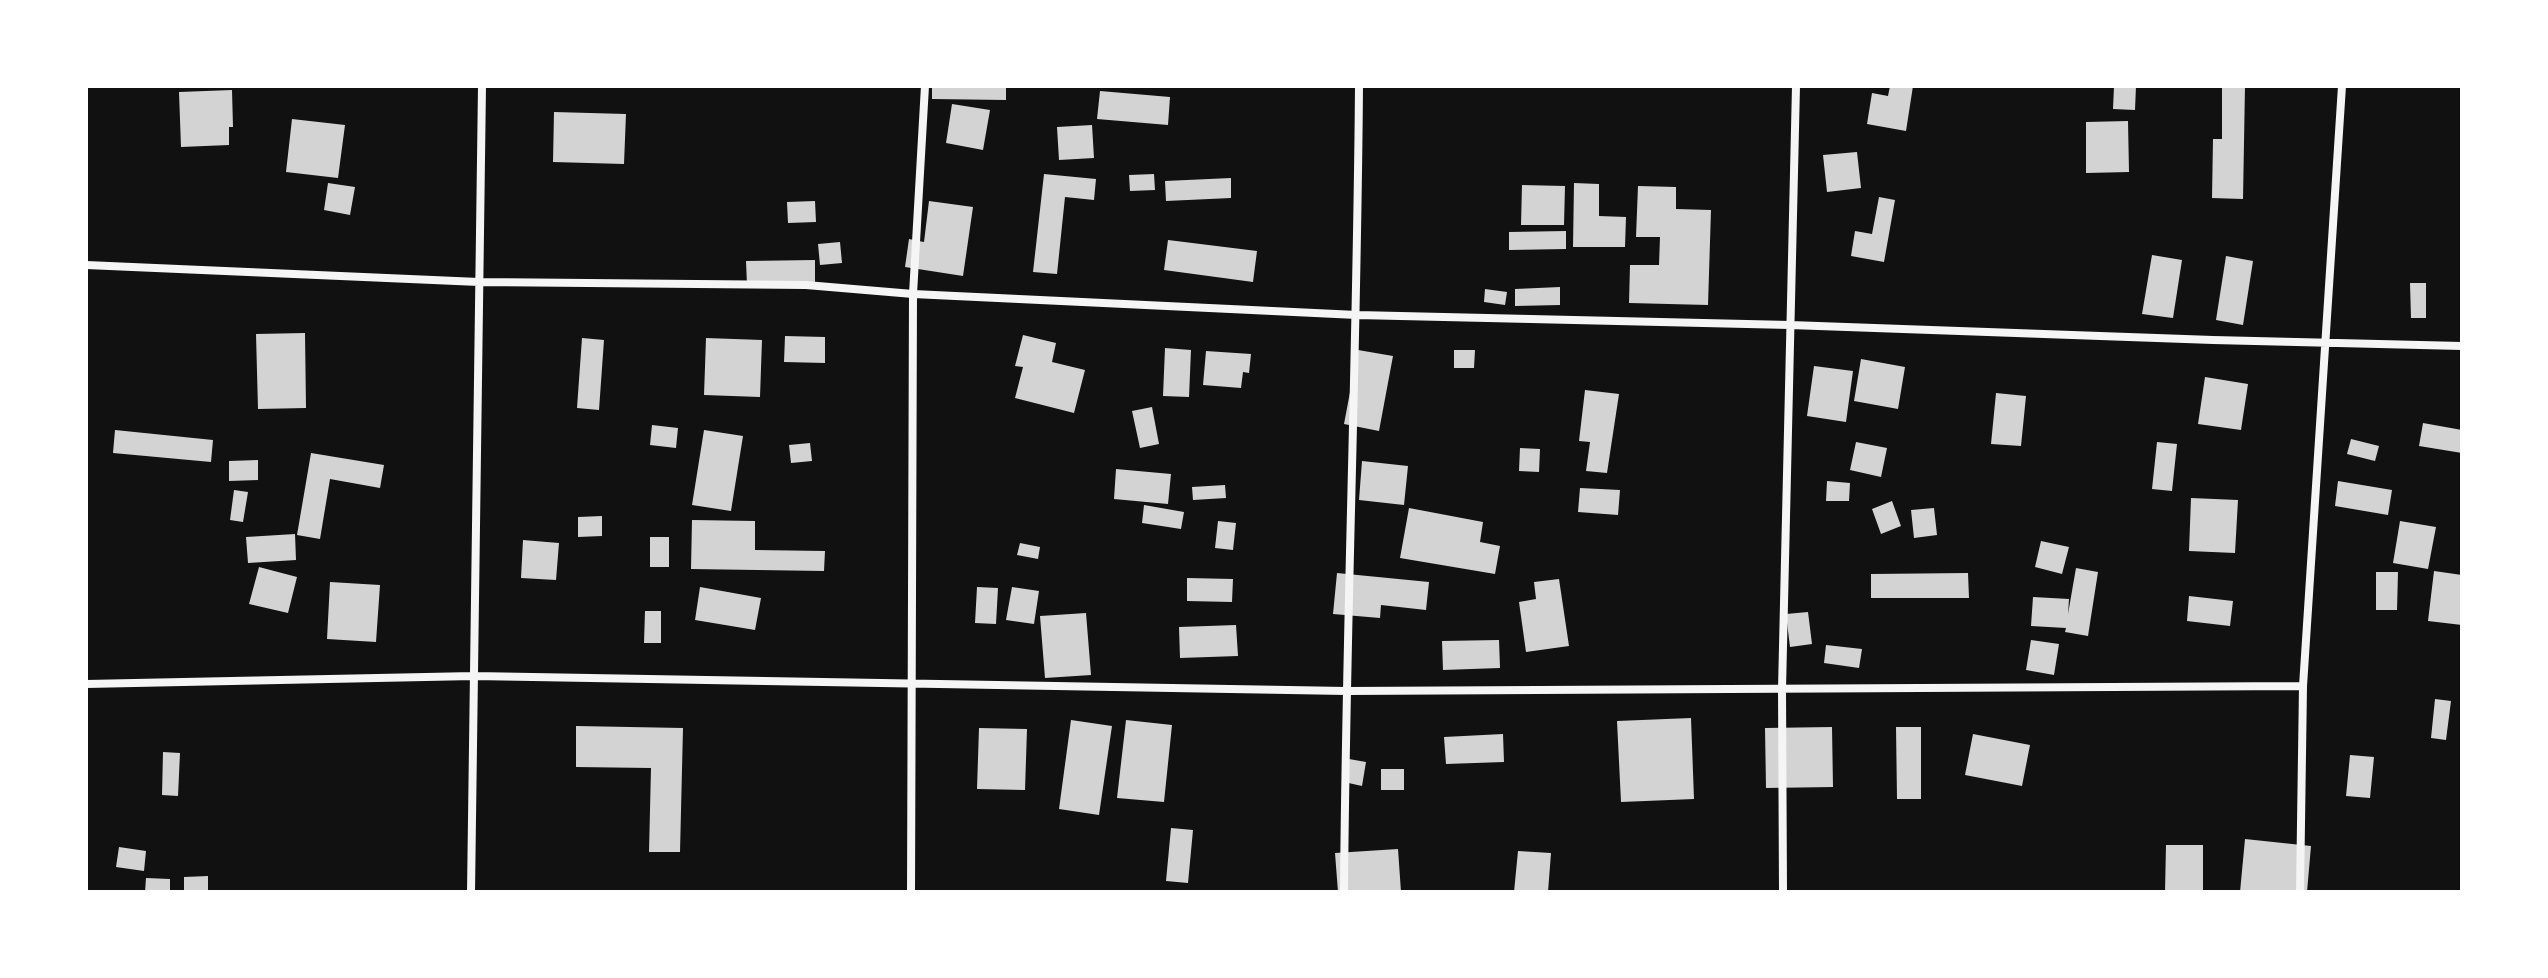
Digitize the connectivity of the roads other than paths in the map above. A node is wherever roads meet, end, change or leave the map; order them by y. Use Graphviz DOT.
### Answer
graph roads {
  1 [pos="482,86"];
  2 [pos="925,86"];
  3 [pos="1359,86"];
  4 [pos="1796,86"];
  5 [pos="2342,86"];
  6 [pos="86,265"];
  7 [pos="479,282"];
  8 [pos="913,294"];
  9 [pos="1357,315"];
  10 [pos="1790,325"];
  11 [pos="2325,343"];
  12 [pos="2462,346"];
  13 [pos="474,676"];
  14 [pos="86,684"];
  15 [pos="911,685"];
  16 [pos="2303,686"];
  17 [pos="1782,689"];
  18 [pos="1346,691"];
  19 [pos="471,892"];
  20 [pos="911,892"];
  21 [pos="1344,892"];
  22 [pos="1783,892"];
  23 [pos="2300,892"];
  1 -- 7 [label="street"];
  2 -- 8 [label="street"];
  3 -- 9 [label="street"];
  4 -- 10 [label="street"];
  5 -- 11 [label="street"];
  6 -- 7 [label="street"];
  7 -- 8 [label="street"];
  7 -- 13 [label="street"];
  8 -- 9 [label="street"];
  8 -- 15 [label="street"];
  9 -- 10 [label="street"];
  9 -- 18 [label="street"];
  10 -- 11 [label="street"];
  10 -- 17 [label="street"];
  11 -- 12 [label="street"];
  11 -- 16 [label="street"];
  13 -- 14 [label="street"];
  13 -- 15 [label="street"];
  13 -- 19 [label="street"];
  15 -- 18 [label="street"];
  15 -- 20 [label="street"];
  16 -- 17 [label="street"];
  16 -- 23 [label="street"];
  17 -- 18 [label="street"];
  17 -- 22 [label="street"];
  18 -- 21 [label="street"];
}
